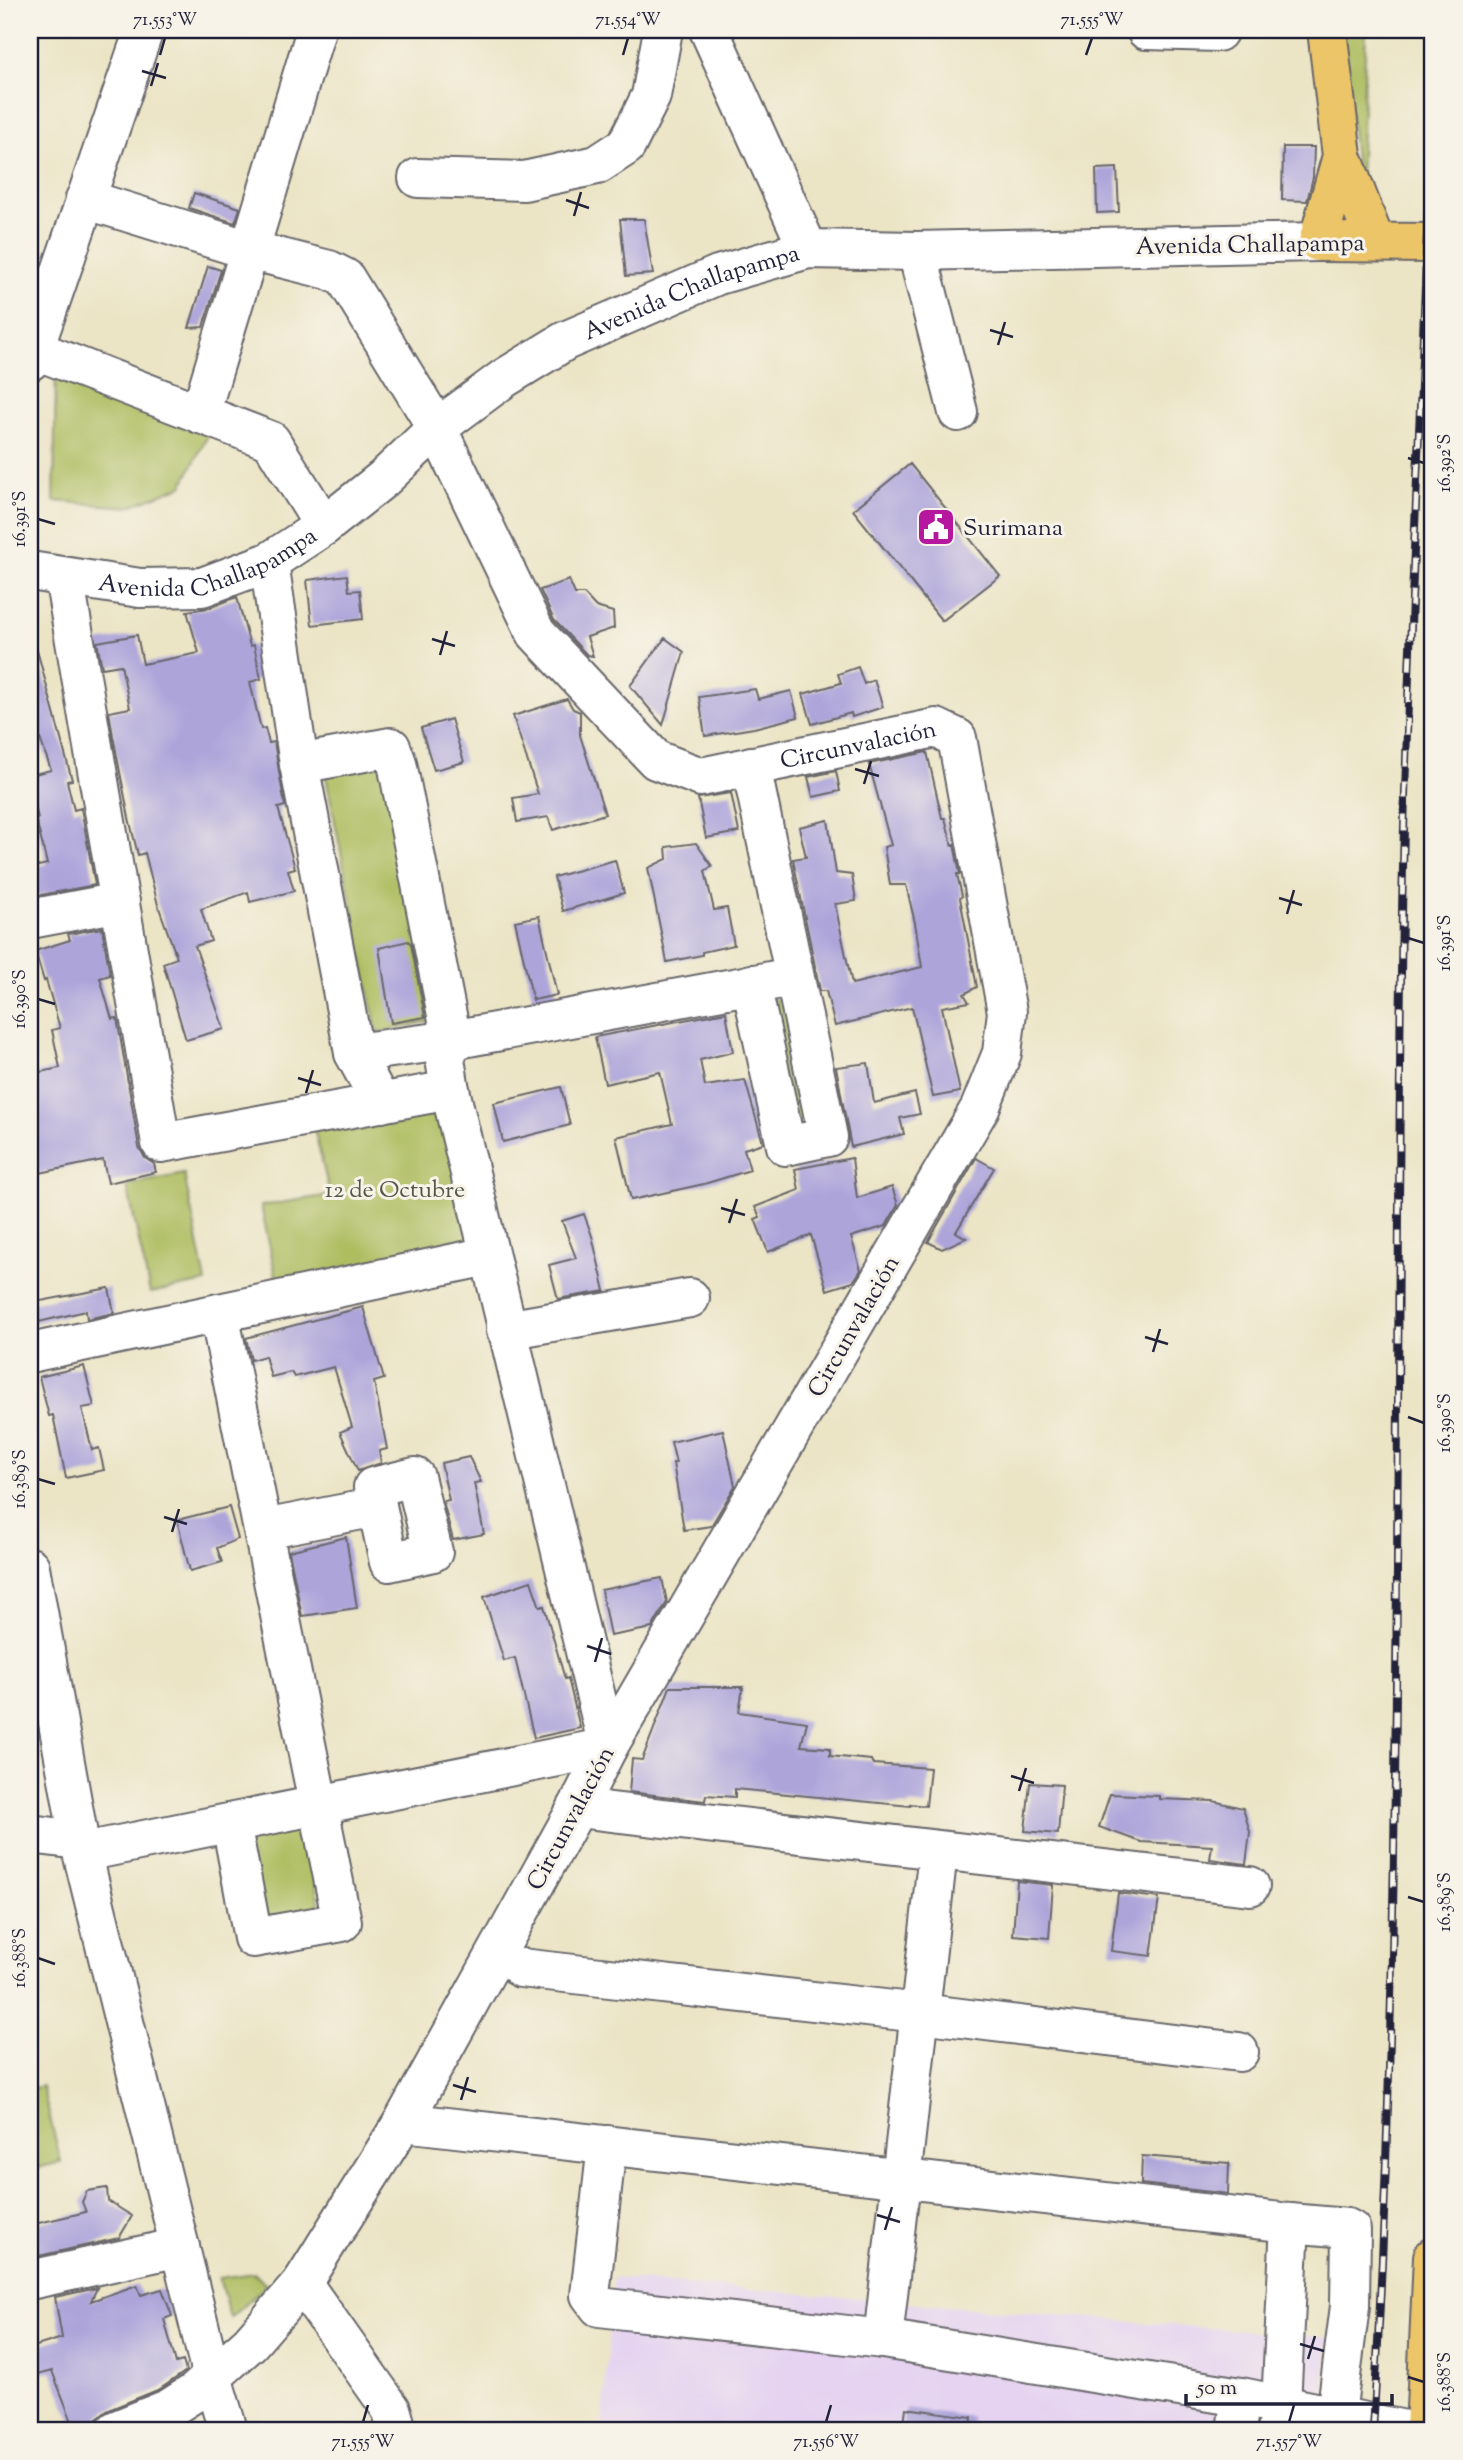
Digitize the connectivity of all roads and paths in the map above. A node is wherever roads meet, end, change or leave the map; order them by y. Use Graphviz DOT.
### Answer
graph roads {
  1 [pos="144,30"];
  2 [pos="316,30"];
  3 [pos="663,30"];
  4 [pos="709,30"];
  5 [pos="1146,30"];
  6 [pos="1219,30"];
  7 [pos="1327,30"];
  8 [pos="1342,156"];
  9 [pos="418,178"];
  10 [pos="85,199"];
  11 [pos="1318,242"];
  12 [pos="1375,242"];
  13 [pos="1433,243"];
  14 [pos="808,249"];
  15 [pos="249,250"];
  16 [pos="917,251"];
  17 [pos="32,355"];
  18 [pos="958,412"];
  19 [pos="200,414"];
  20 [pos="436,428"];
  21 [pos="324,526"];
  22 [pos="269,562"];
  23 [pos="47,574"];
  24 [pos="299,764"];
  25 [pos="751,766"];
  26 [pos="120,902"];
  27 [pos="30,919"];
  28 [pos="794,976"];
  29 [pos="751,984"];
  30 [pos="452,1040"];
  31 [pos="354,1053"];
  32 [pos="450,1090"];
  33 [pos="381,1103"];
  34 [pos="488,1256"];
  35 [pos="690,1298"];
  36 [pos="219,1313"];
  37 [pos="506,1330"];
  38 [pos="30,1353"];
  39 [pos="377,1507"];
  40 [pos="264,1528"];
  41 [pos="30,1567"];
  42 [pos="608,1747"];
  43 [pos="321,1805"];
  44 [pos="577,1808"];
  45 [pos="231,1823"];
  46 [pos="30,1834"];
  47 [pos="81,1846"];
  48 [pos="938,1852"];
  49 [pos="1250,1886"];
  50 [pos="521,1968"];
  51 [pos="920,2013"];
  52 [pos="1239,2052"];
  53 [pos="403,2122"];
  54 [pos="607,2145"];
  55 [pos="902,2178"];
  56 [pos="1290,2223"];
  57 [pos="180,2247"];
  58 [pos="1433,2257"];
  59 [pos="30,2280"];
  60 [pos="302,2283"];
  61 [pos="883,2339"];
  62 [pos="212,2377"];
  63 [pos="1238,2413"];
  64 [pos="1335,2423"];
  65 [pos="1277,2424"];
  66 [pos="116,2430"];
  67 [pos="228,2430"];
  68 [pos="397,2430"];
  69 [pos="1405,2430"];
  70 [pos="1425,2430"];
  1 -- 10 [label="street"];
  2 -- 15 [label="street"];
  3 -- 9 [label="street"];
  4 -- 14 [label="street"];
  5 -- 6 [label="street"];
  7 -- 8 [label="main road"];
  8 -- 11 [label="main road"];
  8 -- 12 [label="main road"];
  10 -- 15 [label="street, Circunvalación"];
  10 -- 17 [label="street"];
  11 -- 12 [label="main road, Avenida Challapampa"];
  11 -- 16 [label="street, Avenida Challapampa"];
  12 -- 13 [label="main road, Avenida Challapampa"];
  14 -- 16 [label="street, Avenida Challapampa"];
  14 -- 20 [label="street, Avenida Challapampa"];
  15 -- 19 [label="street"];
  15 -- 20 [label="street, Circunvalación"];
  16 -- 18 [label="street"];
  17 -- 19 [label="street"];
  19 -- 21 [label="street"];
  20 -- 21 [label="street, Avenida Challapampa"];
  20 -- 25 [label="street, Circunvalación"];
  21 -- 22 [label="street, Avenida Challapampa"];
  22 -- 23 [label="street, Avenida Challapampa"];
  22 -- 24 [label="street"];
  23 -- 26 [label="street"];
  24 -- 30 [label="street"];
  24 -- 31 [label="street"];
  25 -- 28 [label="street"];
  25 -- 42 [label="street, Circunvalación"];
  26 -- 27 [label="street"];
  26 -- 33 [label="street"];
  28 -- 29 [label="street"];
  28 -- 29 [label="street"];
  29 -- 30 [label="street"];
  30 -- 31 [label="street"];
  30 -- 32 [label="street"];
  31 -- 33 [label="street"];
  32 -- 33 [label="street"];
  32 -- 34 [label="street"];
  34 -- 36 [label="street"];
  34 -- 37 [label="street"];
  35 -- 37 [label="street"];
  36 -- 38 [label="street"];
  36 -- 40 [label="street"];
  37 -- 42 [label="street"];
  39 -- 40 [label="street"];
  40 -- 43 [label="street"];
  41 -- 47 [label="street"];
  42 -- 43 [label="street"];
  42 -- 44 [label="street, Circunvalación"];
  43 -- 45 [label="street"];
  43 -- 45 [label="street"];
  44 -- 48 [label="street"];
  44 -- 53 [label="street, Circunvalación"];
  45 -- 47 [label="street"];
  46 -- 47 [label="street"];
  47 -- 57 [label="street"];
  48 -- 49 [label="street"];
  48 -- 51 [label="street"];
  50 -- 51 [label="street"];
  51 -- 52 [label="street"];
  51 -- 55 [label="street"];
  53 -- 54 [label="street"];
  53 -- 60 [label="street, Circunvalación"];
  54 -- 55 [label="street"];
  54 -- 61 [label="street"];
  55 -- 56 [label="street"];
  55 -- 61 [label="street"];
  56 -- 64 [label="street"];
  56 -- 65 [label="street"];
  57 -- 59 [label="street"];
  57 -- 62 [label="street"];
  58 -- 70 [label="main road"];
  60 -- 62 [label="street, Circunvalación"];
  60 -- 68 [label="street"];
  61 -- 63 [label="street"];
  62 -- 66 [label="street, Circunvalación"];
  62 -- 67 [label="street"];
  63 -- 65 [label="street"];
  64 -- 65 [label="street"];
  64 -- 69 [label="street"];
}
